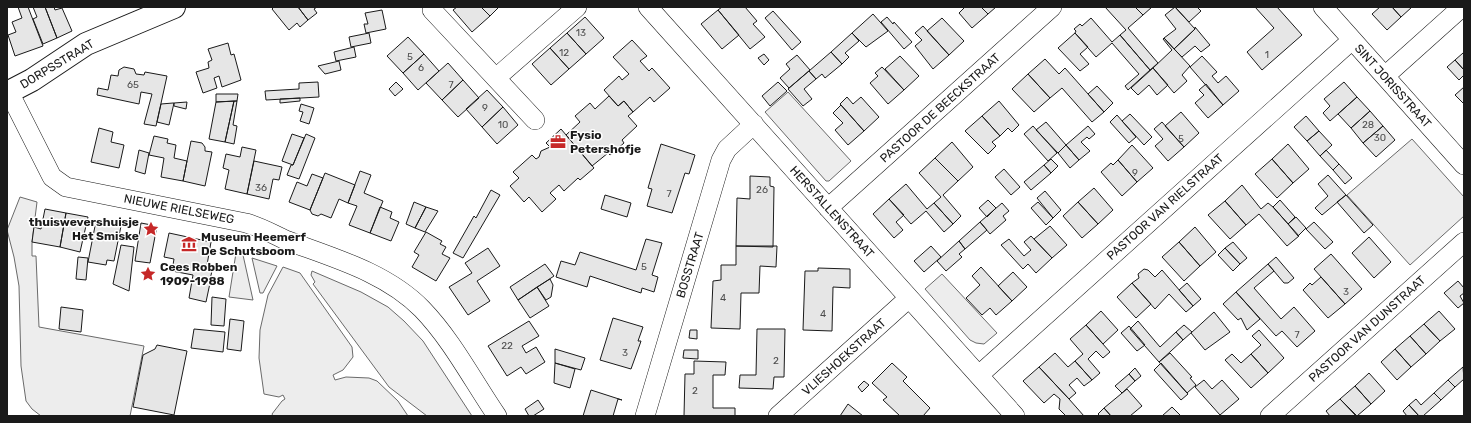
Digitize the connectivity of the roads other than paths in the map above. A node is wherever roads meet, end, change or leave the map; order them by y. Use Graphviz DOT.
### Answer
graph roads {
  1 [pos="174,7"];
  2 [pos="577,7"];
  3 [pos="648,7"];
  4 [pos="1052,7"];
  5 [pos="1323,7"];
  6 [pos="1462,7"];
  7 [pos="432,10"];
  8 [pos="1352,40"];
  9 [pos="1384,76"];
  10 [pos="496,78"];
  11 [pos="8,92"];
  12 [pos="535,120"];
  13 [pos="754,124"];
  14 [pos="1464,165"];
  15 [pos="828,208"];
  16 [pos="1464,242"];
  17 [pos="909,298"];
  18 [pos="979,375"];
  19 [pos="497,416"];
  20 [pos="645,416"];
  21 [pos="778,416"];
  22 [pos="1016,416"];
  23 [pos="1270,416"];
  1 -- 11 [label="street, DORPSSTRAAT"];
  2 -- 10 [label="street"];
  3 -- 13 [label="street, HERSTALLENSTRAAT"];
  4 -- 15 [label="street, PASTOOR DE BEECKSTRAAT"];
  5 -- 8 [label="street, SINT JORISSTRAAT"];
  6 -- 9 [label="street"];
  7 -- 10 [label="street"];
  8 -- 9 [label="street, SINT JORISSTRAAT"];
  8 -- 18 [label="street, PASTOOR VAN RIELSTRAAT"];
  9 -- 14 [label="street, SINT JORISSTRAAT"];
  10 -- 12 [label="street"];
  11 -- 19 [label="street, NIEUWE RIELSEWEG"];
  13 -- 15 [label="street, HERSTALLENSTRAAT"];
  13 -- 20 [label="street, BOSSTRAAT"];
  15 -- 17 [label="street, HERSTALLENSTRAAT"];
  16 -- 23 [label="street, PASTOOR VAN DUNSTRAAT"];
  17 -- 18 [label="street, HERSTALLENSTRAAT"];
  17 -- 21 [label="street, VLIESHOEKSTRAAT"];
  18 -- 22 [label="street, HERSTALLENSTRAAT"];
}
